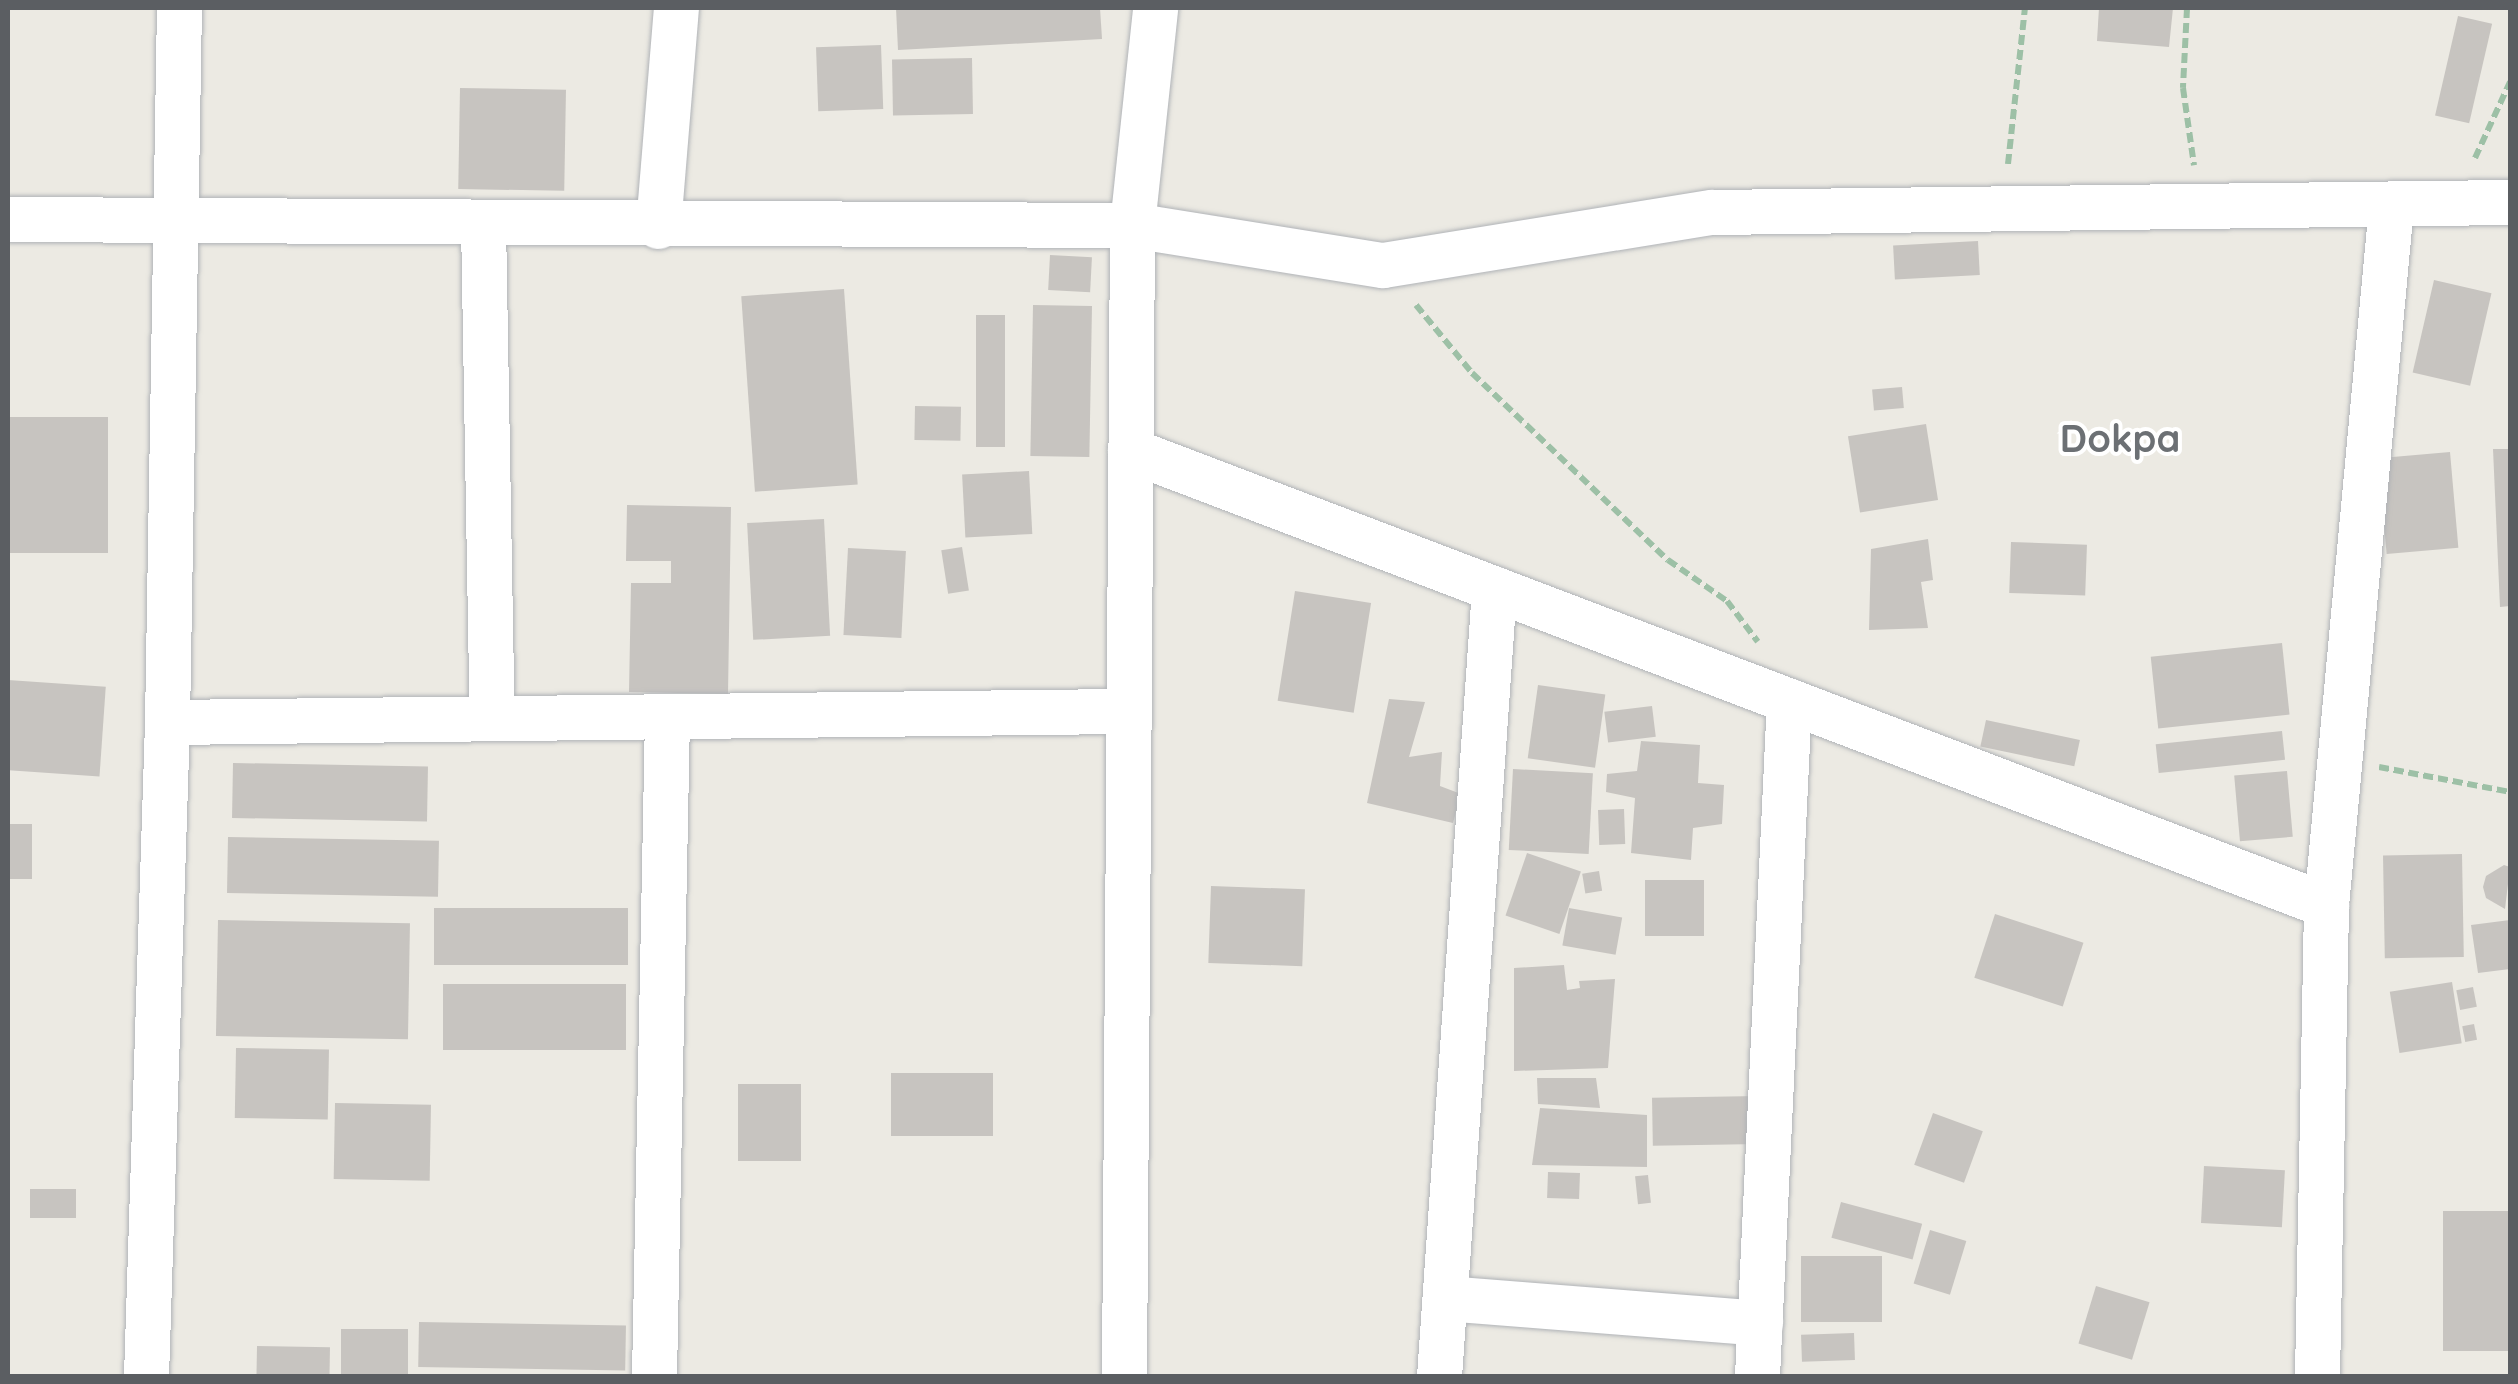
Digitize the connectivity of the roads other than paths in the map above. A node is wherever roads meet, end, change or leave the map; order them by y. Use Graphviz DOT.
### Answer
graph roads {
  1 [pos="178,8"];
  2 [pos="676,8"];
  3 [pos="1155,8"];
  4 [pos="2510,202"];
  5 [pos="2391,205"];
  6 [pos="175,215"];
  7 [pos="8,219"];
  8 [pos="483,222"];
  9 [pos="1132,225"];
  10 [pos="658,226"];
  11 [pos="1130,450"];
  12 [pos="1494,589"];
  13 [pos="1789,700"];
  14 [pos="1124,711"];
  15 [pos="667,716"];
  16 [pos="492,718"];
  17 [pos="167,722"];
  18 [pos="2326,905"];
  19 [pos="1444,1298"];
  20 [pos="1760,1323"];
  21 [pos="146,1376"];
  22 [pos="654,1376"];
  23 [pos="1124,1376"];
  24 [pos="1439,1376"];
  25 [pos="1757,1376"];
  26 [pos="2316,1376"];
  1 -- 6 [label="street"];
  2 -- 10 [label="street"];
  3 -- 9 [label="street"];
  4 -- 5 [label="street"];
  5 -- 9 [label="street"];
  5 -- 18 [label="street"];
  6 -- 7 [label="street"];
  6 -- 8 [label="street"];
  6 -- 17 [label="street"];
  8 -- 10 [label="street"];
  8 -- 16 [label="street"];
  9 -- 10 [label="street"];
  9 -- 11 [label="street"];
  11 -- 12 [label="street"];
  11 -- 14 [label="street"];
  12 -- 13 [label="street"];
  12 -- 19 [label="street"];
  13 -- 18 [label="street"];
  13 -- 20 [label="street"];
  14 -- 15 [label="street"];
  14 -- 23 [label="street"];
  15 -- 16 [label="street"];
  15 -- 22 [label="street"];
  16 -- 17 [label="street"];
  17 -- 21 [label="street"];
  18 -- 26 [label="street"];
  19 -- 20 [label="street"];
  19 -- 24 [label="street"];
  20 -- 25 [label="street"];
}
